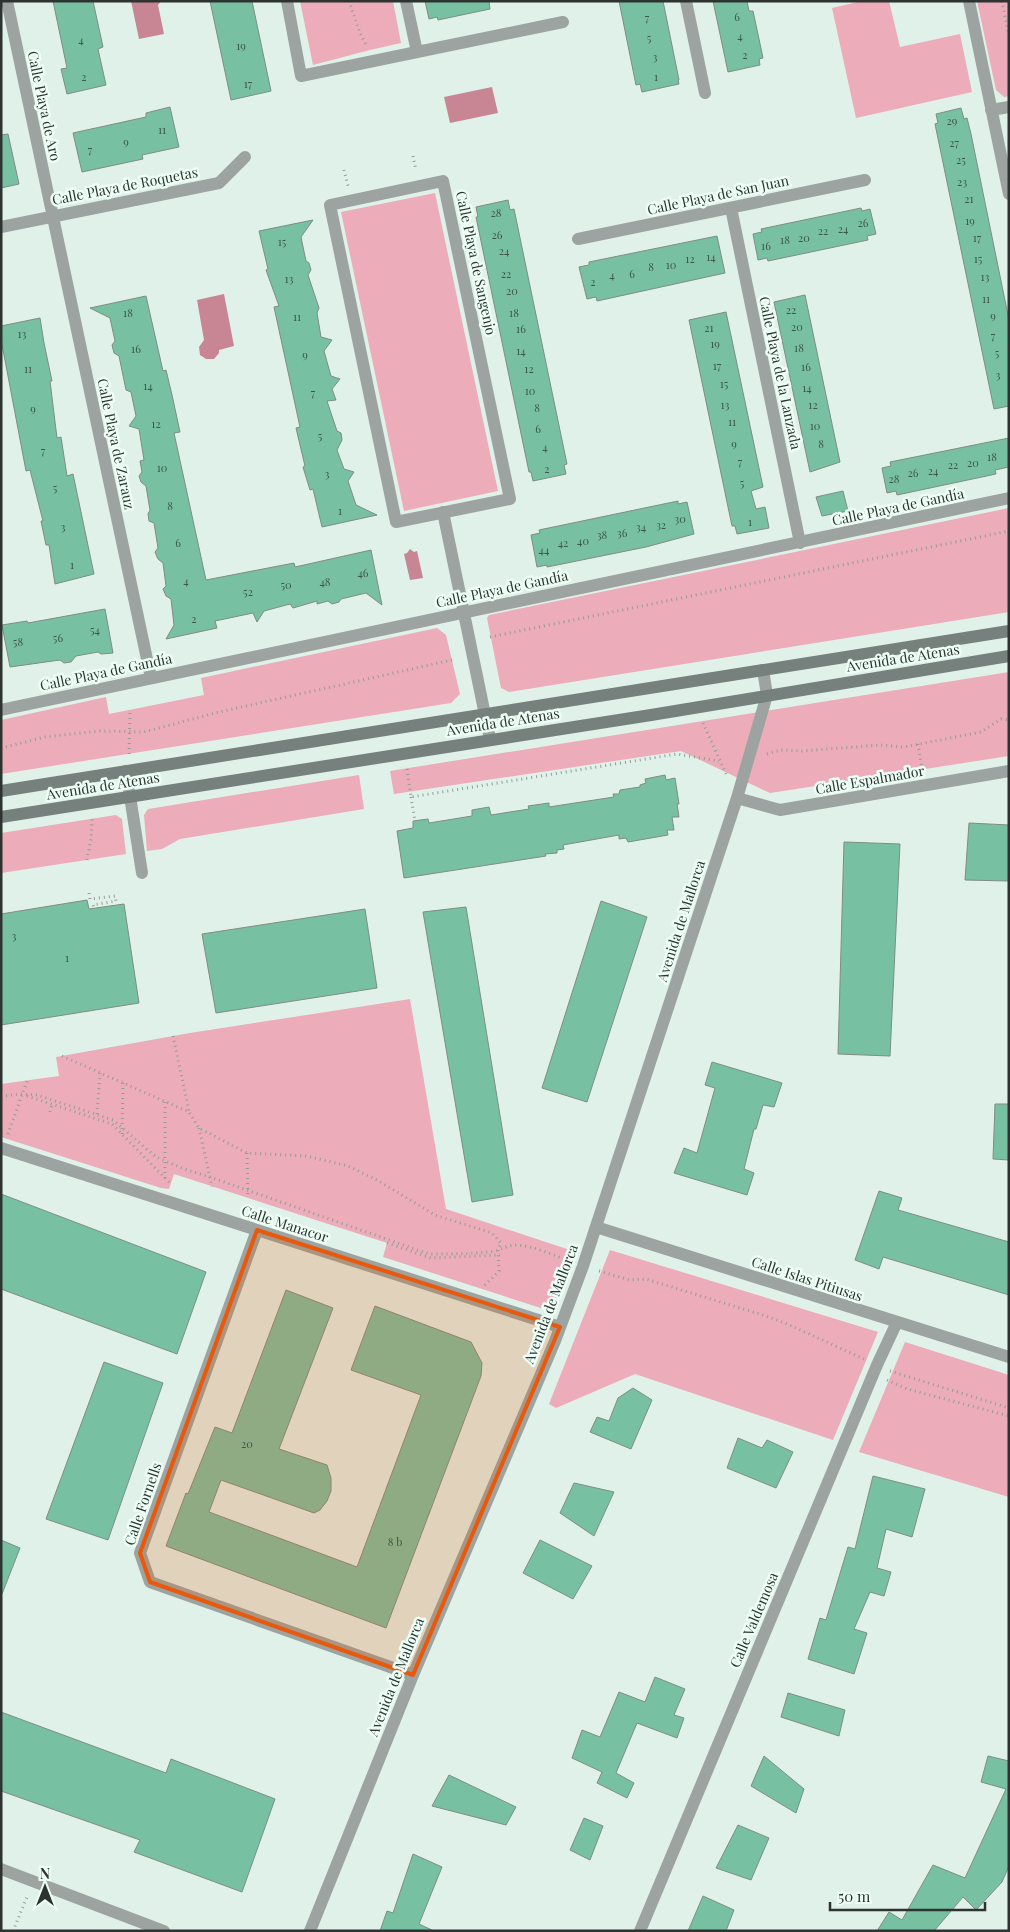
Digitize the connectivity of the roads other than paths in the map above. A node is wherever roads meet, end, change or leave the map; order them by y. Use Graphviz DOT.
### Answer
graph roads {
  1 [pos="7,1"];
  2 [pos="287,1"];
  3 [pos="406,1"];
  4 [pos="686,1"];
  5 [pos="969,1"];
  6 [pos="563,22"];
  7 [pos="417,52"];
  8 [pos="705,93"];
  9 [pos="1009,107"];
  10 [pos="991,110"];
  11 [pos="245,157"];
  12 [pos="865,180"];
  13 [pos="1009,194"];
  14 [pos="731,208"];
  15 [pos="52,216"];
  16 [pos="1,227"];
  17 [pos="578,239"];
  18 [pos="1009,498"];
  19 [pos="443,512"];
  20 [pos="800,543"];
  21 [pos="464,612"];
  22 [pos="1009,631"];
  23 [pos="1009,656"];
  24 [pos="763,670"];
  25 [pos="151,678"];
  26 [pos="767,695"];
  27 [pos="1,710"];
  28 [pos="485,714"];
  29 [pos="490,739"];
  30 [pos="126,771"];
  31 [pos="1009,771"];
  32 [pos="1,791"];
  33 [pos="130,796"];
  34 [pos="736,798"];
  35 [pos="1,817"];
  36 [pos="142,873"];
  37 [pos="4,1144"];
  38 [pos="596,1227"];
  39 [pos="257,1230"];
  40 [pos="897,1322"];
  41 [pos="560,1327"];
  42 [pos="1009,1357"];
  43 [pos="413,1675"];
  44 [pos="1,1869"];
  45 [pos="164,1931"];
  46 [pos="310,1931"];
  47 [pos="640,1931"];
  1 -- 15 [label="street, Calle Playa de Aro"];
  2 -- 7 [label="street"];
  3 -- 7 [label="street"];
  4 -- 8 [label="street"];
  5 -- 10 [label="street"];
  6 -- 7 [label="street"];
  9 -- 10 [label="street"];
  10 -- 13 [label="street"];
  11 -- 15 [label="street, Calle Playa de Roquetas"];
  12 -- 14 [label="street, Calle Playa de San Juan"];
  14 -- 17 [label="street, Calle Playa de San Juan"];
  14 -- 20 [label="street, Calle Playa de la Lanzada"];
  15 -- 16 [label="street, Calle Playa de Roquetas"];
  15 -- 25 [label="street, Calle Playa de Zarauz"];
  18 -- 20 [label="street, Calle Playa de Gandía"];
  19 -- 19 [label="street, Calle Playa de Sangenjo"];
  19 -- 21 [label="street"];
  20 -- 21 [label="street, Calle Playa de Gandía"];
  21 -- 25 [label="street, Calle Playa de Gandía"];
  21 -- 28 [label="street"];
  22 -- 24 [label="main road, Avenida de Atenas"];
  23 -- 26 [label="main road, Avenida de Atenas"];
  24 -- 26 [label="street, Avenida de Mallorca"];
  24 -- 28 [label="main road, Avenida de Atenas"];
  25 -- 27 [label="street, Calle Playa de Gandía"];
  26 -- 29 [label="main road, Avenida de Atenas"];
  26 -- 34 [label="street, Avenida de Mallorca"];
  28 -- 29 [label="street"];
  28 -- 30 [label="main road, Avenida de Atenas"];
  29 -- 33 [label="main road, Avenida de Atenas"];
  30 -- 32 [label="main road, Avenida de Atenas"];
  30 -- 33 [label="street"];
  31 -- 34 [label="street, Calle Espalmador"];
  33 -- 35 [label="main road, Avenida de Atenas"];
  33 -- 36 [label="street"];
  34 -- 38 [label="street, Avenida de Mallorca"];
  37 -- 39 [label="street, Calle Manacor"];
  38 -- 40 [label="street, Calle Islas Pitiusas"];
  38 -- 41 [label="street, Avenida de Mallorca"];
  39 -- 41 [label="street, Calle Manacor"];
  39 -- 43 [label="street, Calle Fornells"];
  40 -- 42 [label="street, Calle Islas Pitiusas"];
  40 -- 47 [label="street, Calle Valdemosa"];
  41 -- 43 [label="street, Avenida de Mallorca"];
  43 -- 46 [label="street, Avenida de Mallorca"];
  44 -- 45 [label="street"];
}
